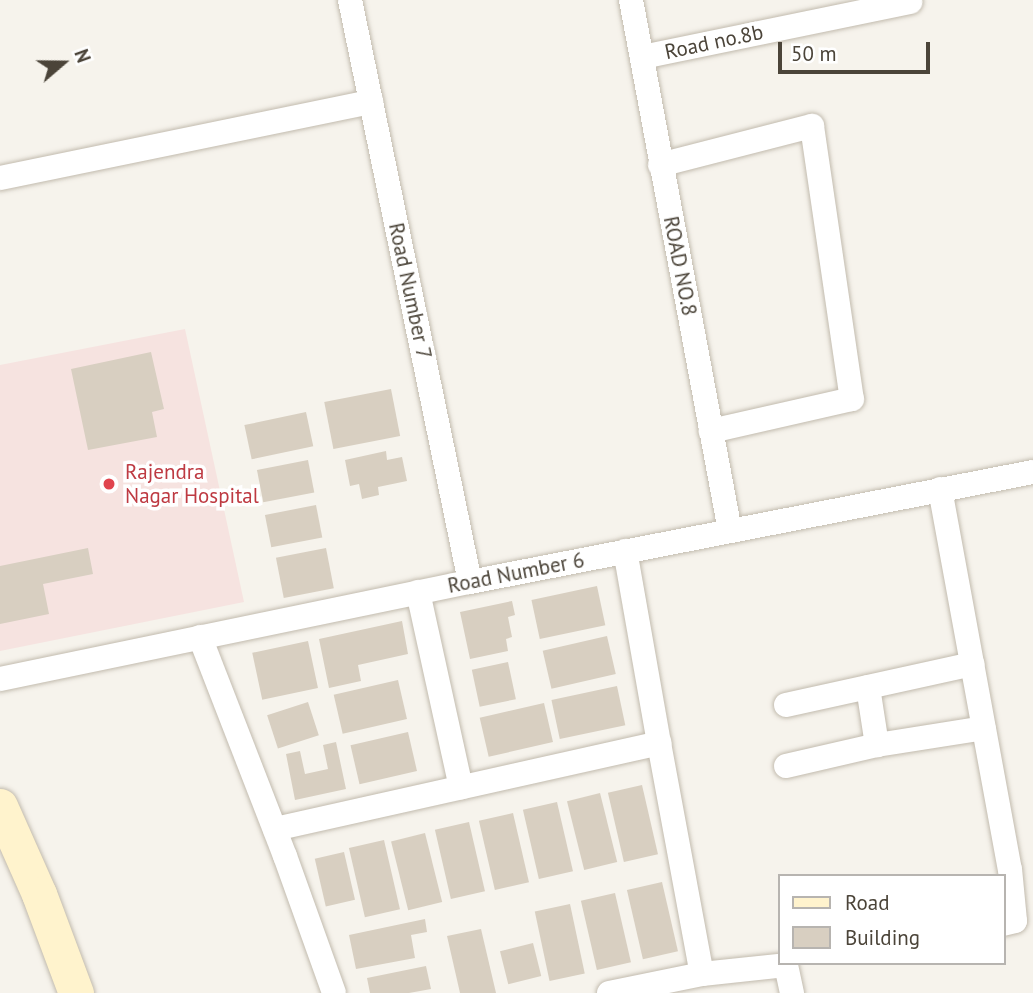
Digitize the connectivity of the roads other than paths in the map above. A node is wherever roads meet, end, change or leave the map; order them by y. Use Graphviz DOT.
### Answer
graph roads {
  1 [pos="350,0"];
  2 [pos="631,0"];
  3 [pos="910,2"];
  4 [pos="642,57"];
  5 [pos="371,102"];
  6 [pos="660,165"];
  7 [pos="0,178"];
  8 [pos="711,431"];
  9 [pos="1033,472"];
  10 [pos="940,489"];
  11 [pos="730,531"];
  12 [pos="625,551"];
  13 [pos="470,582"];
  14 [pos="418,592"];
  15 [pos="200,637"];
  16 [pos="973,664"];
  17 [pos="0,679"];
  18 [pos="868,687"];
  19 [pos="786,705"];
  20 [pos="984,728"];
  21 [pos="659,743"];
  22 [pos="877,744"];
  23 [pos="786,766"];
  24 [pos="461,788"];
  25 [pos="0,806"];
  26 [pos="275,830"];
  27 [pos="1005,924"];
  28 [pos="783,965"];
  29 [pos="792,965"];
  30 [pos="702,974"];
  31 [pos="76,993"];
  32 [pos="334,993"];
  33 [pos="609,993"];
  34 [pos="792,993"];
  1 -- 5 [label="street, Road Number 7"];
  2 -- 4 [label="street, ROAD NO.8"];
  3 -- 4 [label="street, Road no.8b"];
  4 -- 6 [label="street, ROAD NO.8"];
  5 -- 7 [label="street"];
  5 -- 13 [label="street, Road Number 7"];
  6 -- 8 [label="street, ROAD NO.8"];
  6 -- 8 [label="street"];
  8 -- 11 [label="street, ROAD NO.8"];
  9 -- 10 [label="street, Road Number 6"];
  10 -- 11 [label="street, Road Number 6"];
  10 -- 16 [label="street"];
  11 -- 12 [label="street, Road Number 6"];
  12 -- 13 [label="street, Road Number 6"];
  12 -- 21 [label="street"];
  13 -- 14 [label="street, Road Number 6"];
  14 -- 15 [label="street, Road Number 6"];
  14 -- 24 [label="street"];
  15 -- 17 [label="street, Road Number 6"];
  15 -- 26 [label="street"];
  16 -- 18 [label="street"];
  16 -- 20 [label="street"];
  18 -- 19 [label="street"];
  18 -- 22 [label="street"];
  20 -- 22 [label="street"];
  20 -- 27 [label="street"];
  21 -- 24 [label="street"];
  21 -- 30 [label="street"];
  22 -- 23 [label="street"];
  24 -- 26 [label="street"];
  25 -- 31 [label="main road"];
  26 -- 32 [label="street"];
  28 -- 30 [label="street"];
  29 -- 34 [label="street"];
  30 -- 33 [label="street"];
}
